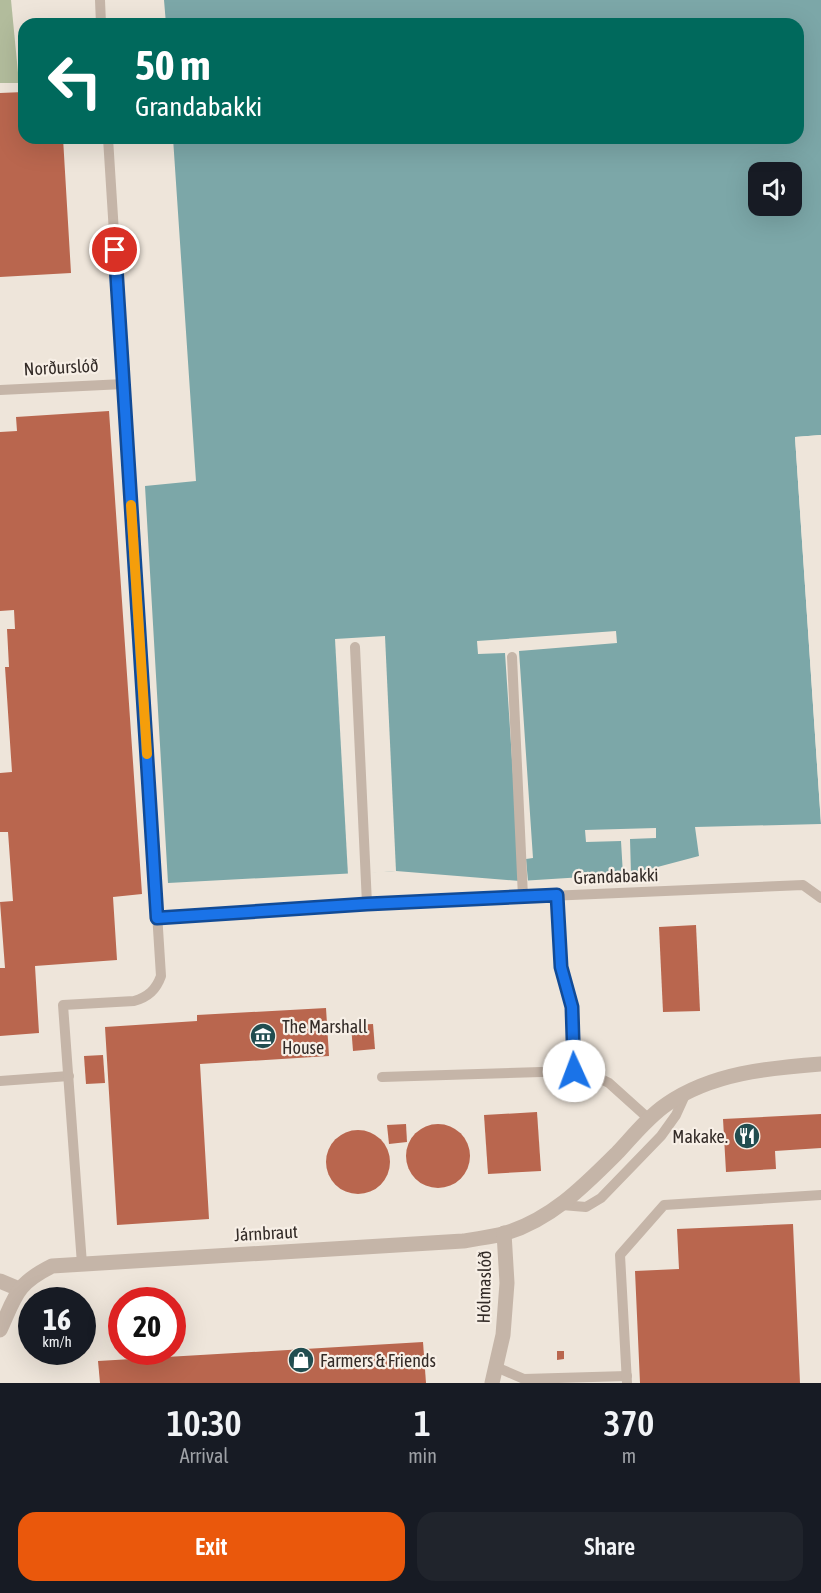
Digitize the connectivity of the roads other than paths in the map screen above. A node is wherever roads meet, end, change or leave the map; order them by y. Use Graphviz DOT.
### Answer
graph roads {
  1 [pos="100,0"];
  2 [pos="101,18"];
  3 [pos="108,144"];
  4 [pos="124,384"];
  5 [pos="0,390"];
  6 [pos="355,647"];
  7 [pos="512,657"];
  8 [pos="557,895"];
  9 [pos="523,897"];
  10 [pos="821,898"];
  11 [pos="367,904"];
  12 [pos="157,918"];
  13 [pos="821,1064"];
  14 [pos="574,1071"];
  15 [pos="69,1076"];
  16 [pos="382,1077"];
  17 [pos="0,1081"];
  18 [pos="686,1093"];
  19 [pos="649,1119"];
  20 [pos="821,1195"];
  21 [pos="562,1205"];
  22 [pos="504,1233"];
  23 [pos="82,1264"];
  24 [pos="0,1281"];
  25 [pos="21,1287"];
  26 [pos="18,1289"];
  27 [pos="18,1291"];
  28 [pos="0,1330"];
  29 [pos="496,1367"];
  30 [pos="627,1379"];
  31 [pos="560,1380"];
  32 [pos="492,1383"];
  1 -- 2 [label="lane"];
  3 -- 4 [label="lane"];
  4 -- 5 [label="lane, Norðurslóð"];
  4 -- 12 [label="lane"];
  6 -- 11 [label="lane"];
  7 -- 9 [label="lane"];
  8 -- 9 [label="lane, Grandabakki"];
  8 -- 10 [label="lane, Grandabakki"];
  8 -- 14 [label="lane"];
  9 -- 11 [label="lane, Grandabakki"];
  11 -- 12 [label="lane, Grandabakki"];
  12 -- 15 [label="lane"];
  13 -- 18 [label="street, Hólmaslóð"];
  14 -- 16 [label="lane"];
  14 -- 19 [label="lane"];
  15 -- 17 [label="lane"];
  15 -- 23 [label="lane"];
  18 -- 19 [label="street, Hólmaslóð"];
  18 -- 21 [label="lane"];
  19 -- 21 [label="street, Hólmaslóð"];
  20 -- 30 [label="lane"];
  21 -- 22 [label="street, Hólmaslóð"];
  22 -- 23 [label="street, Járnbraut"];
  22 -- 29 [label="street, Hólmaslóð"];
  23 -- 25 [label="street, Járnbraut"];
  24 -- 26 [label="street"];
  27 -- 28 [label="street"];
  29 -- 31 [label="lane"];
  29 -- 32 [label="street, Hólmaslóð"];
  30 -- 31 [label="lane"];
}
